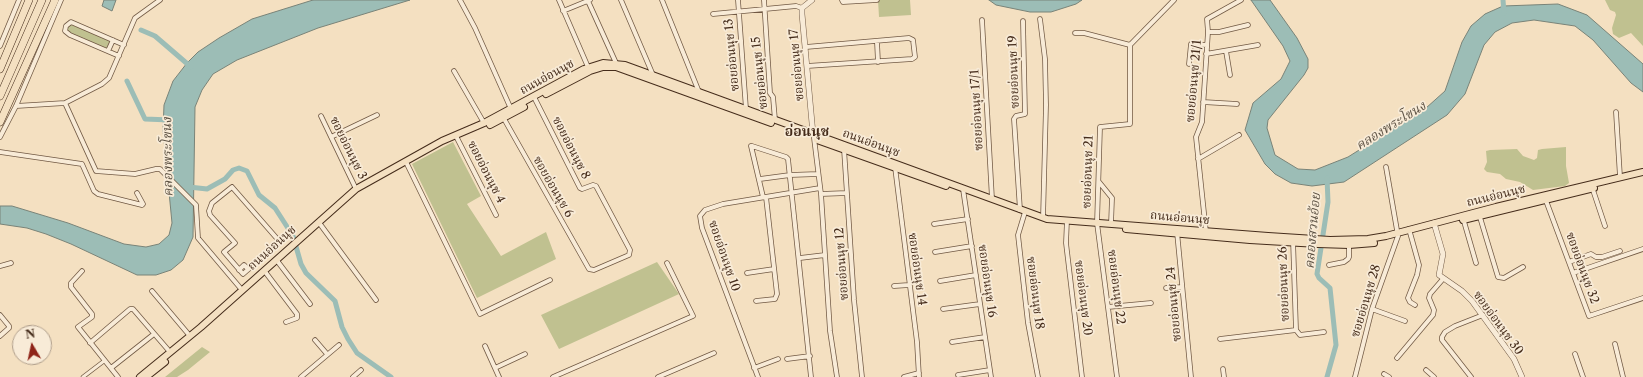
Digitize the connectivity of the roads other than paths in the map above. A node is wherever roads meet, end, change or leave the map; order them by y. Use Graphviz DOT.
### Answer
graph roads {
  1 [pos="19,0"];
  2 [pos="29,0"];
  3 [pos="42,0"];
  4 [pos="55,0"];
  5 [pos="61,0"];
  6 [pos="160,0"];
  7 [pos="460,0"];
  8 [pos="559,0"];
  9 [pos="589,0"];
  10 [pos="621,0"];
  11 [pos="662,0"];
  12 [pos="738,0"];
  13 [pos="764,0"];
  14 [pos="812,0"];
  15 [pos="842,0"];
  16 [pos="877,0"];
  17 [pos="1174,0"];
  18 [pos="1241,0"];
  19 [pos="802,8"];
  20 [pos="765,9"];
  21 [pos="563,11"];
  22 [pos="738,11"];
  23 [pos="713,14"];
  24 [pos="1040,19"];
  25 [pos="982,20"];
  26 [pos="1022,21"];
  27 [pos="1248,25"];
  28 [pos="1075,32"];
  29 [pos="1208,32"];
  30 [pos="113,40"];
  31 [pos="877,42"];
  32 [pos="124,45"];
  33 [pos="1130,45"];
  34 [pos="1207,45"];
  35 [pos="1258,45"];
  36 [pos="0,46"];
  37 [pos="806,47"];
  38 [pos="108,51"];
  39 [pos="1226,51"];
  40 [pos="1206,54"];
  41 [pos="119,56"];
  42 [pos="878,62"];
  43 [pos="616,63"];
  44 [pos="1189,64"];
  45 [pos="807,66"];
  46 [pos="588,67"];
  47 [pos="0,69"];
  48 [pos="454,71"];
  49 [pos="653,75"];
  50 [pos="1230,75"];
  51 [pos="699,92"];
  52 [pos="0,96"];
  53 [pos="535,99"];
  54 [pos="1202,102"];
  55 [pos="65,103"];
  56 [pos="1237,104"];
  57 [pos="16,106"];
  58 [pos="511,109"];
  59 [pos="746,109"];
  60 [pos="1616,112"];
  61 [pos="377,115"];
  62 [pos="321,116"];
  63 [pos="503,116"];
  64 [pos="775,120"];
  65 [pos="0,122"];
  66 [pos="484,123"];
  67 [pos="1239,135"];
  68 [pos="814,136"];
  69 [pos="0,137"];
  70 [pos="331,137"];
  71 [pos="457,138"];
  72 [pos="443,143"];
  73 [pos="844,147"];
  74 [pos="0,152"];
  75 [pos="1198,159"];
  76 [pos="406,163"];
  77 [pos="895,165"];
  78 [pos="1386,168"];
  79 [pos="1643,172"];
  80 [pos="818,174"];
  81 [pos="790,175"];
  82 [pos="1643,176"];
  83 [pos="1620,177"];
  84 [pos="760,179"];
  85 [pos="1098,182"];
  86 [pos="1592,186"];
  87 [pos="820,188"];
  88 [pos="357,190"];
  89 [pos="964,191"];
  90 [pos="793,192"];
  91 [pos="137,193"];
  92 [pos="847,193"];
  93 [pos="821,194"];
  94 [pos="765,197"];
  95 [pos="1545,197"];
  96 [pos="992,199"];
  97 [pos="1023,212"];
  98 [pos="1479,213"];
  99 [pos="496,215"];
  100 [pos="1463,217"];
  101 [pos="1043,218"];
  102 [pos="968,219"];
  103 [pos="320,222"];
  104 [pos="1067,222"];
  105 [pos="934,224"];
  106 [pos="1111,224"];
  107 [pos="1435,224"];
  108 [pos="1098,225"];
  109 [pos="1605,226"];
  110 [pos="1177,231"];
  111 [pos="1410,231"];
  112 [pos="1206,232"];
  113 [pos="1398,234"];
  114 [pos="1293,240"];
  115 [pos="1349,243"];
  116 [pos="972,246"];
  117 [pos="1643,249"];
  118 [pos="1620,251"];
  119 [pos="935,252"];
  120 [pos="825,255"];
  121 [pos="800,258"];
  122 [pos="277,261"];
  123 [pos="1569,262"];
  124 [pos="11,263"];
  125 [pos="667,263"];
  126 [pos="1476,263"];
  127 [pos="1330,265"];
  128 [pos="0,266"];
  129 [pos="1523,267"];
  130 [pos="237,268"];
  131 [pos="774,269"];
  132 [pos="591,270"];
  133 [pos="82,271"];
  134 [pos="265,272"];
  135 [pos="228,273"];
  136 [pos="747,273"];
  137 [pos="1573,274"];
  138 [pos="976,276"];
  139 [pos="1443,279"];
  140 [pos="550,280"];
  141 [pos="940,281"];
  142 [pos="909,285"];
  143 [pos="894,286"];
  144 [pos="1182,287"];
  145 [pos="1166,288"];
  146 [pos="242,290"];
  147 [pos="152,292"];
  148 [pos="1643,298"];
  149 [pos="376,300"];
  150 [pos="756,301"];
  151 [pos="1151,303"];
  152 [pos="310,304"];
  153 [pos="980,304"];
  154 [pos="1415,305"];
  155 [pos="1108,307"];
  156 [pos="942,309"];
  157 [pos="1372,310"];
  158 [pos="221,312"];
  159 [pos="0,315"];
  160 [pos="1483,315"];
  161 [pos="1405,321"];
  162 [pos="286,322"];
  163 [pos="202,329"];
  164 [pos="1296,330"];
  165 [pos="1324,332"];
  166 [pos="154,334"];
  167 [pos="0,336"];
  168 [pos="190,336"];
  169 [pos="985,336"];
  170 [pos="1220,339"];
  171 [pos="315,340"];
  172 [pos="952,342"];
  173 [pos="90,343"];
  174 [pos="1615,344"];
  175 [pos="339,345"];
  176 [pos="484,346"];
  177 [pos="170,352"];
  178 [pos="714,353"];
  179 [pos="327,354"];
  180 [pos="525,354"];
  181 [pos="1575,354"];
  182 [pos="810,356"];
  183 [pos="1397,358"];
  184 [pos="778,359"];
  185 [pos="787,359"];
  186 [pos="104,361"];
  187 [pos="111,368"];
  188 [pos="495,368"];
  189 [pos="754,368"];
  190 [pos="1223,369"];
  191 [pos="361,370"];
  192 [pos="990,370"];
  193 [pos="1426,370"];
  194 [pos="1384,374"];
  195 [pos="919,375"];
  196 [pos="958,375"];
  197 [pos="83,377"];
  198 [pos="118,377"];
  199 [pos="140,377"];
  200 [pos="146,377"];
  201 [pos="301,377"];
  202 [pos="353,377"];
  203 [pos="499,377"];
  204 [pos="553,377"];
  205 [pos="658,377"];
  206 [pos="758,377"];
  207 [pos="811,377"];
  208 [pos="837,377"];
  209 [pos="862,377"];
  210 [pos="904,377"];
  211 [pos="991,377"];
  212 [pos="1038,377"];
  213 [pos="1082,377"];
  214 [pos="1117,377"];
  215 [pos="1191,377"];
  216 [pos="1224,377"];
  217 [pos="1355,377"];
  218 [pos="1389,377"];
  219 [pos="1434,377"];
  220 [pos="1471,377"];
  221 [pos="1522,377"];
  222 [pos="1583,377"];
  223 [pos="1623,377"];
  1 -- 36 [label="street"];
  2 -- 47 [label="highway"];
  3 -- 52 [label="highway"];
  4 -- 65 [label="highway"];
  5 -- 57 [label="street"];
  6 -- 32 [label="street"];
  7 -- 58 [label="street"];
  8 -- 21 [label="street"];
  9 -- 21 [label="street"];
  9 -- 43 [label="street"];
  10 -- 49 [label="street"];
  11 -- 51 [label="street"];
  12 -- 22 [label="street, ซอยอ่อนนุช 13"];
  13 -- 20 [label="street, ซอยอ่อนนุช 15"];
  14 -- 19 [label="street"];
  15 -- 16 [label="street"];
  17 -- 33 [label="street"];
  18 -- 29 [label="street, ซอยอ่อนนุช 21/1"];
  19 -- 20 [label="street"];
  19 -- 37 [label="street, ซอยอ่อนนุช 17"];
  20 -- 22 [label="street"];
  20 -- 64 [label="street, ซอยอ่อนนุช 15"];
  21 -- 46 [label="street"];
  22 -- 23 [label="street"];
  22 -- 59 [label="street, ซอยอ่อนนุช 13"];
  24 -- 101 [label="street"];
  25 -- 96 [label="street, ซอยอ่อนนุช 17/1"];
  26 -- 97 [label="street, ซอยอ่อนนุช 19"];
  27 -- 29 [label="street"];
  28 -- 33 [label="street"];
  29 -- 34 [label="street, ซอยอ่อนนุช 21/1"];
  30 -- 32 [label="street"];
  30 -- 38 [label="street"];
  30 -- 38 [label="street"];
  31 -- 37 [label="street"];
  31 -- 42 [label="street"];
  31 -- 42 [label="street"];
  32 -- 41 [label="street"];
  33 -- 85 [label="street, ซอยอ่อนนุช 21"];
  34 -- 40 [label="street, ซอยอ่อนนุช 21/1"];
  34 -- 44 [label="street"];
  35 -- 39 [label="street"];
  37 -- 45 [label="street, ซอยอ่อนนุช 17"];
  38 -- 41 [label="street"];
  39 -- 40 [label="street"];
  39 -- 50 [label="street"];
  40 -- 54 [label="street, ซอยอ่อนนุช 21/1"];
  41 -- 55 [label="street"];
  42 -- 45 [label="street"];
  43 -- 46 [label="main road, ถนนอ่อนนุช"];
  43 -- 49 [label="main road, ถนนอ่อนนุช"];
  45 -- 68 [label="street, ซอยอ่อนนุช 17"];
  46 -- 53 [label="main road, ถนนอ่อนนุช"];
  48 -- 66 [label="street"];
  49 -- 51 [label="main road, ถนนอ่อนนุช"];
  51 -- 59 [label="main road, ถนนอ่อนนุช"];
  53 -- 58 [label="main road, ถนนอ่อนนุช"];
  53 -- 63 [label="main road, ถนนอ่อนนุช"];
  53 -- 68 [label="main road, ถนนอ่อนนุช"];
  53 -- 132 [label="street, ซอยอ่อนนุช 8"];
  54 -- 56 [label="street"];
  54 -- 75 [label="street, ซอยอ่อนนุช 21/1"];
  55 -- 57 [label="street"];
  55 -- 135 [label="street"];
  57 -- 69 [label="street"];
  58 -- 63 [label="main road, ถนนอ่อนนุช"];
  59 -- 64 [label="main road, ถนนอ่อนนุช"];
  60 -- 83 [label="street"];
  61 -- 70 [label="street"];
  62 -- 70 [label="street, ซอยอ่อนนุช 3"];
  63 -- 66 [label="main road, ถนนอ่อนนุช"];
  63 -- 71 [label="main road, ถนนอ่อนนุช"];
  63 -- 132 [label="street, ซอยอ่อนนุช 6"];
  64 -- 68 [label="main road, ถนนอ่อนนุช"];
  66 -- 72 [label="main road, ถนนอ่อนนุช"];
  67 -- 75 [label="street"];
  68 -- 73 [label="main road, ถนนอ่อนนุช"];
  68 -- 80 [label="street"];
  70 -- 88 [label="street, ซอยอ่อนนุช 3"];
  71 -- 72 [label="main road, ถนนอ่อนนุช"];
  71 -- 99 [label="street, ซอยอ่อนนุช 4"];
  72 -- 76 [label="main road, ถนนอ่อนนุช"];
  73 -- 77 [label="main road, ถนนอ่อนนุช"];
  73 -- 92 [label="street, ซอยอ่อนนุช 12"];
  74 -- 91 [label="street"];
  75 -- 112 [label="street, ซอยอ่อนนุช 21/1"];
  76 -- 88 [label="main road, ถนนอ่อนนุช"];
  76 -- 140 [label="street"];
  77 -- 89 [label="main road, ถนนอ่อนนุช"];
  77 -- 142 [label="street, ซอยอ่อนนุช 14"];
  78 -- 113 [label="street"];
  79 -- 83 [label="main road, ถนนอ่อนนุช"];
  80 -- 81 [label="street"];
  80 -- 87 [label="street"];
  81 -- 84 [label="street"];
  81 -- 84 [label="street"];
  81 -- 90 [label="street"];
  82 -- 86 [label="main road, ถนนอ่อนนุช"];
  83 -- 86 [label="main road, ถนนอ่อนนุช"];
  84 -- 94 [label="street"];
  85 -- 106 [label="street"];
  85 -- 108 [label="street, ซอยอ่อนนุช 21"];
  86 -- 95 [label="main road, ถนนอ่อนนุช"];
  86 -- 109 [label="street"];
  87 -- 90 [label="street, ซอยอ่อนนุช 10"];
  87 -- 93 [label="street"];
  88 -- 103 [label="main road, ถนนอ่อนนุช"];
  89 -- 96 [label="main road, ถนนอ่อนนุช"];
  89 -- 97 [label="main road, ถนนอ่อนนุช"];
  89 -- 102 [label="street, ซอยอ่อนนุช 16"];
  90 -- 94 [label="street, ซอยอ่อนนุช 10"];
  90 -- 121 [label="street"];
  92 -- 93 [label="street"];
  92 -- 209 [label="street, ซอยอ่อนนุช 12"];
  93 -- 120 [label="street"];
  94 -- 131 [label="street"];
  94 -- 189 [label="street, ซอยอ่อนนุช 10"];
  95 -- 98 [label="main road, ถนนอ่อนนุช"];
  95 -- 123 [label="street, ซอยอ่อนนุช 32"];
  96 -- 97 [label="main road, ถนนอ่อนนุช"];
  97 -- 101 [label="main road, ถนนอ่อนนุช"];
  97 -- 104 [label="main road, ถนนอ่อนนุช"];
  97 -- 212 [label="street, ซอยอ่อนนุช 18"];
  98 -- 100 [label="main road, ถนนอ่อนนุช"];
  98 -- 129 [label="street"];
  100 -- 107 [label="main road, ถนนอ่อนนุช"];
  100 -- 126 [label="street"];
  101 -- 104 [label="main road, ถนนอ่อนนุช"];
  102 -- 105 [label="street"];
  102 -- 116 [label="street, ซอยอ่อนนุช 16"];
  103 -- 122 [label="main road, ถนนอ่อนนุช"];
  103 -- 149 [label="street"];
  104 -- 108 [label="main road, ถนนอ่อนนุช"];
  104 -- 213 [label="street, ซอยอ่อนนุช 20"];
  106 -- 108 [label="main road, ถนนอ่อนนุช"];
  106 -- 110 [label="main road, ถนนอ่อนนุช"];
  107 -- 111 [label="main road, ถนนอ่อนนุช"];
  107 -- 139 [label="street"];
  108 -- 110 [label="main road, ถนนอ่อนนุช"];
  108 -- 155 [label="street, ซอยอ่อนนุช 22"];
  110 -- 112 [label="main road, ถนนอ่อนนุช"];
  110 -- 114 [label="main road, ถนนอ่อนนุช"];
  110 -- 144 [label="street, ซอยอ่อนนุช 24"];
  111 -- 113 [label="main road, ถนนอ่อนนุช"];
  111 -- 154 [label="street"];
  112 -- 114 [label="main road, ถนนอ่อนนุช"];
  113 -- 115 [label="main road, ถนนอ่อนนุช"];
  113 -- 157 [label="street, ซอยอ่อนนุช 28"];
  114 -- 115 [label="main road, ถนนอ่อนนุช"];
  114 -- 164 [label="street, ซอยอ่อนนุช 26"];
  115 -- 127 [label="street"];
  116 -- 119 [label="street"];
  116 -- 138 [label="street, ซอยอ่อนนุช 16"];
  117 -- 137 [label="street"];
  118 -- 123 [label="street"];
  120 -- 121 [label="street"];
  120 -- 208 [label="street"];
  121 -- 182 [label="street"];
  122 -- 134 [label="main road, ถนนอ่อนนุช"];
  122 -- 152 [label="street"];
  123 -- 137 [label="street, ซอยอ่อนนุช 32"];
  124 -- 128 [label="street"];
  125 -- 204 [label="street"];
  130 -- 130 [label="street"];
  130 -- 135 [label="street"];
  131 -- 136 [label="street"];
  131 -- 150 [label="street"];
  133 -- 173 [label="street"];
  134 -- 146 [label="main road, ถนนอ่อนนุช"];
  134 -- 158 [label="main road, ถนนอ่อนนุช"];
  134 -- 162 [label="street"];
  135 -- 146 [label="street"];
  137 -- 148 [label="street, ซอยอ่อนนุช 32"];
  138 -- 141 [label="street"];
  138 -- 153 [label="street, ซอยอ่อนนุช 16"];
  139 -- 160 [label="street, ซอยอ่อนนุช 30"];
  139 -- 183 [label="street"];
  142 -- 143 [label="street"];
  142 -- 195 [label="street, ซอยอ่อนนุช 14"];
  144 -- 145 [label="street"];
  144 -- 215 [label="street, ซอยอ่อนนุช 24"];
  146 -- 158 [label="main road, ถนนอ่อนนุช"];
  147 -- 168 [label="street"];
  151 -- 155 [label="street"];
  153 -- 156 [label="street"];
  153 -- 169 [label="street, ซอยอ่อนนุช 16"];
  155 -- 214 [label="street, ซอยอ่อนนุช 22"];
  157 -- 161 [label="street"];
  157 -- 217 [label="street, ซอยอ่อนนุช 28"];
  158 -- 163 [label="main road, ถนนอ่อนนุช"];
  159 -- 167 [label="street"];
  160 -- 220 [label="street"];
  160 -- 221 [label="street, ซอยอ่อนนุช 30"];
  163 -- 168 [label="main road, ถนนอ่อนนุช"];
  163 -- 200 [label="main road, ถนนอ่อนนุช"];
  164 -- 165 [label="street"];
  164 -- 170 [label="street"];
  166 -- 173 [label="street"];
  166 -- 177 [label="street"];
  166 -- 187 [label="street"];
  168 -- 177 [label="main road, ถนนอ่อนนุช"];
  169 -- 172 [label="street"];
  169 -- 192 [label="street, ซอยอ่อนนุช 16"];
  171 -- 179 [label="street"];
  173 -- 186 [label="street"];
  174 -- 223 [label="street"];
  175 -- 179 [label="street"];
  176 -- 188 [label="street"];
  177 -- 199 [label="main road, ถนนอ่อนนุช"];
  178 -- 205 [label="street"];
  179 -- 201 [label="street"];
  180 -- 188 [label="street"];
  181 -- 222 [label="street"];
  182 -- 185 [label="street"];
  182 -- 207 [label="street"];
  184 -- 189 [label="street"];
  186 -- 187 [label="street"];
  186 -- 197 [label="street"];
  187 -- 198 [label="street"];
  188 -- 203 [label="street"];
  189 -- 206 [label="street, ซอยอ่อนนุช 10"];
  190 -- 216 [label="street"];
  191 -- 202 [label="street"];
  192 -- 196 [label="street"];
  192 -- 211 [label="street, ซอยอ่อนนุช 16"];
  193 -- 219 [label="street"];
  194 -- 218 [label="street"];
  195 -- 210 [label="street"];
}
